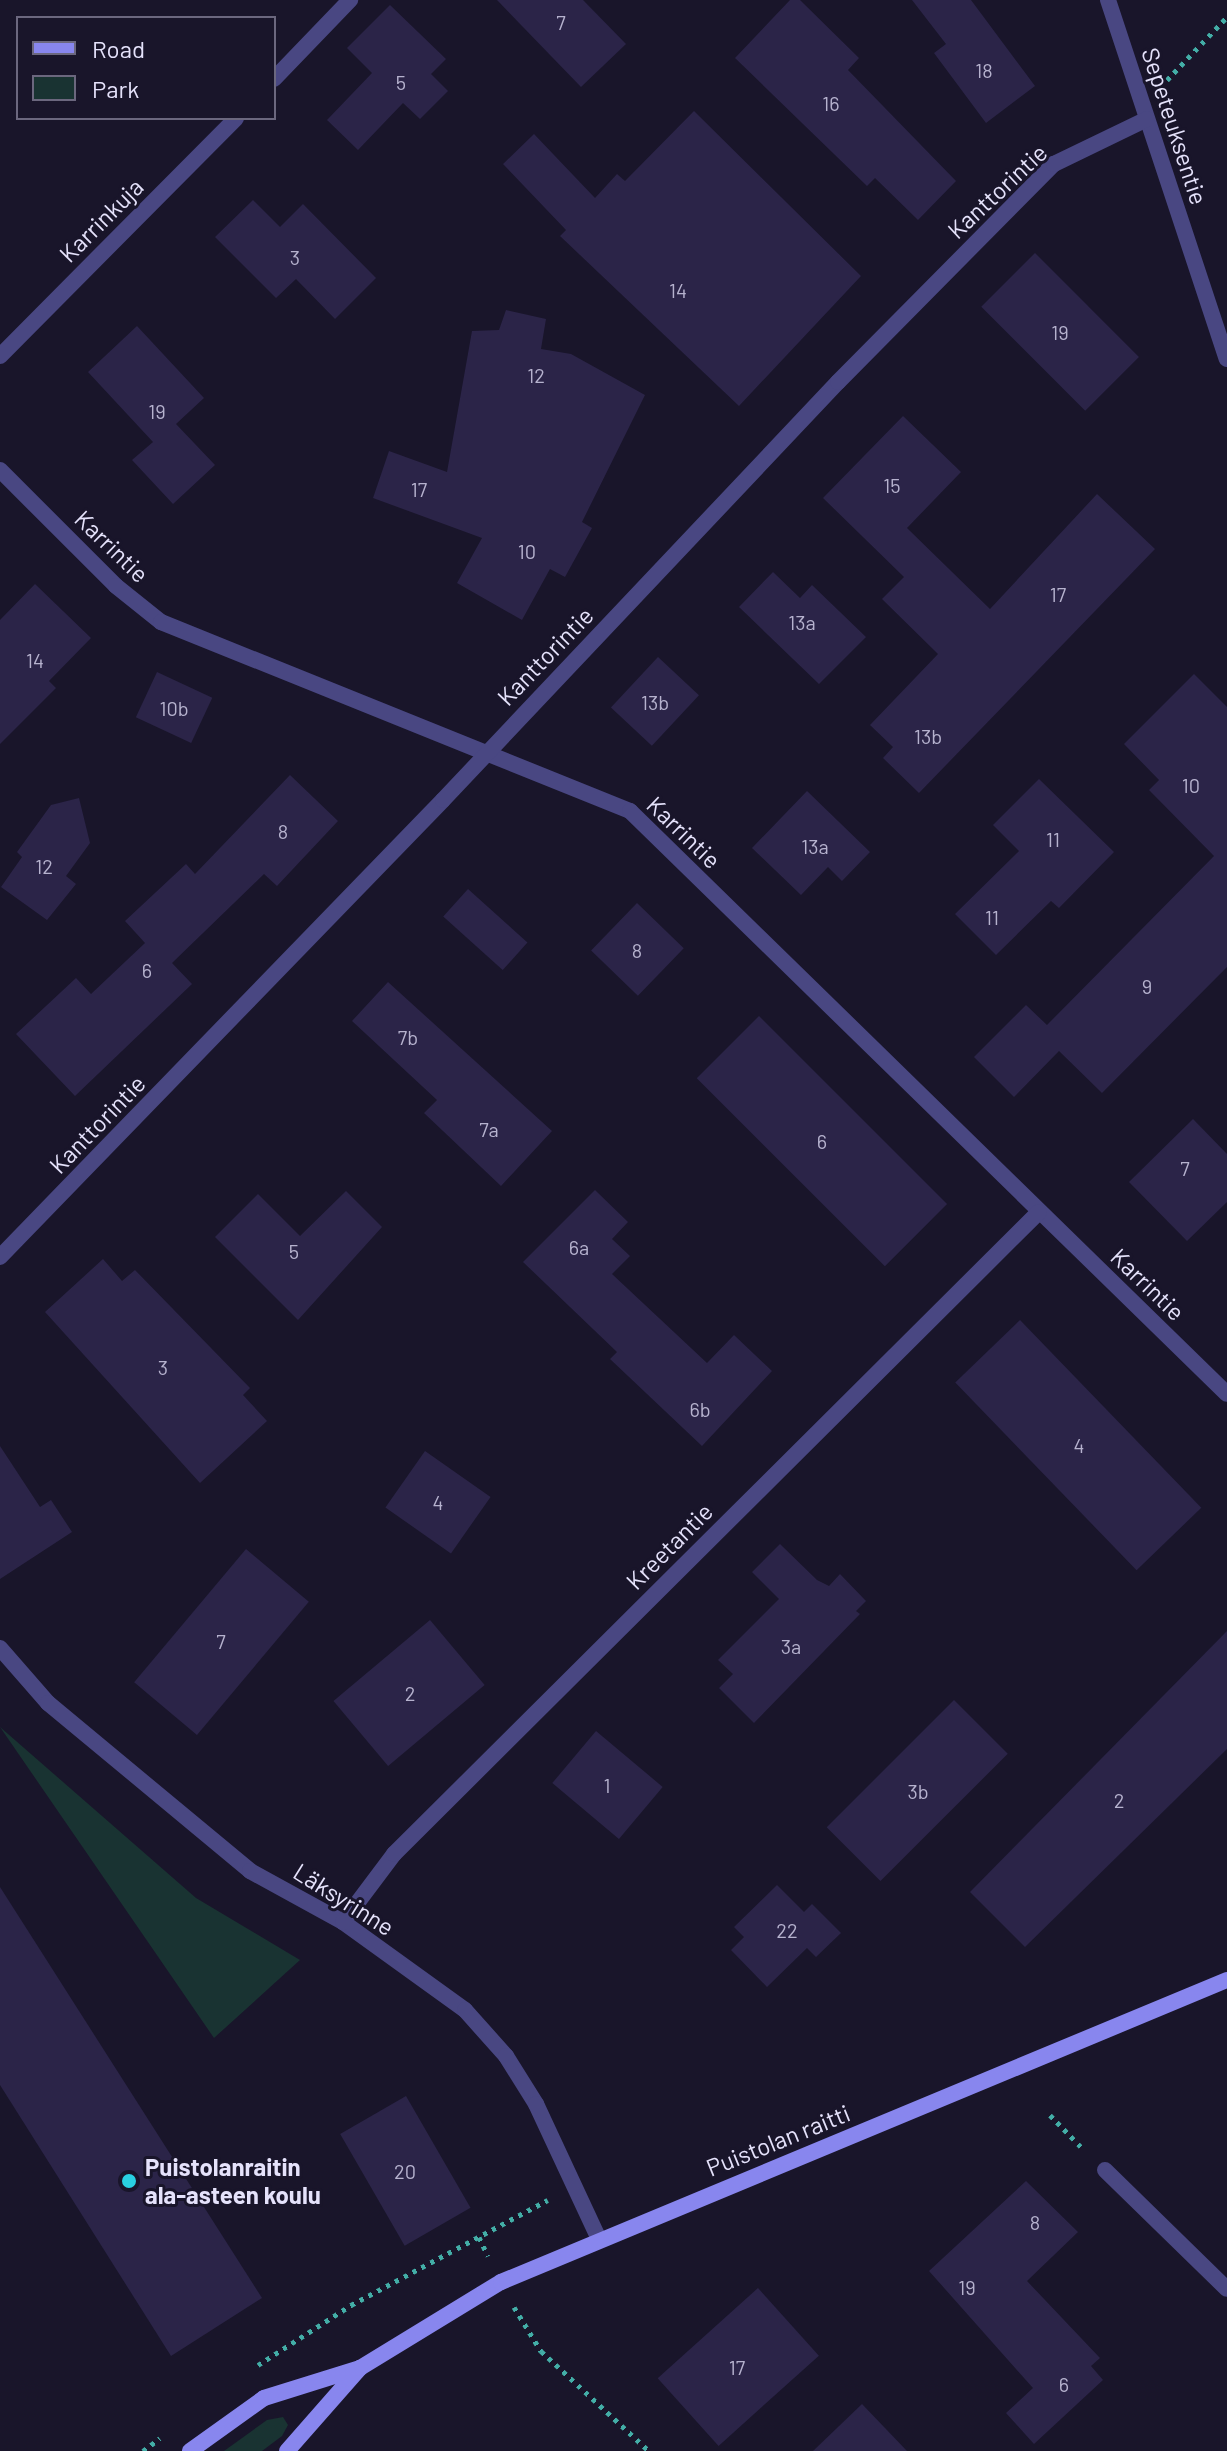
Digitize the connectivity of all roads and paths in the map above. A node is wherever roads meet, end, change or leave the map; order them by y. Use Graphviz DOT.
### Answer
graph roads {
  1 [pos="350,0"];
  2 [pos="1108,0"];
  3 [pos="1227,17"];
  4 [pos="276,77"];
  5 [pos="1147,119"];
  6 [pos="234,120"];
  7 [pos="0,356"];
  8 [pos="1227,359"];
  9 [pos="0,470"];
  10 [pos="484,755"];
  11 [pos="1039,1212"];
  12 [pos="0,1257"];
  13 [pos="1227,1394"];
  14 [pos="0,1648"];
  15 [pos="343,1922"];
  16 [pos="1227,1980"];
  17 [pos="1050,2115"];
  18 [pos="1105,2170"];
  19 [pos="522,2210"];
  20 [pos="599,2239"];
  21 [pos="1227,2289"];
  22 [pos="525,2327"];
  23 [pos="360,2368"];
  24 [pos="250,2371"];
  25 [pos="167,2433"];
  26 [pos="143,2451"];
  27 [pos="190,2451"];
  28 [pos="287,2451"];
  29 [pos="649,2451"];
  1 -- 4 [label="street"];
  2 -- 5 [label="street, Sepeteuksentie"];
  3 -- 5 [label="path"];
  5 -- 8 [label="street, Sepeteuksentie"];
  5 -- 10 [label="street, Kanttorintie"];
  6 -- 7 [label="street, Karrinkuja"];
  9 -- 10 [label="street, Karrintie"];
  10 -- 11 [label="street, Karrintie"];
  10 -- 12 [label="street, Kanttorintie"];
  11 -- 13 [label="street, Karrintie"];
  11 -- 15 [label="street, Kreetantie"];
  14 -- 15 [label="street, Läksyrinne"];
  15 -- 20 [label="street, Läksyrinne"];
  16 -- 20 [label="main road, Puistolan raitti"];
  17 -- 18 [label="path"];
  18 -- 21 [label="street"];
  19 -- 24 [label="path"];
  20 -- 23 [label="main road, Puistolan raitti"];
  22 -- 29 [label="path"];
  23 -- 27 [label="main road, Puistolan raitti"];
  23 -- 28 [label="main road, Puistolan raitti"];
  25 -- 26 [label="path"];
}
